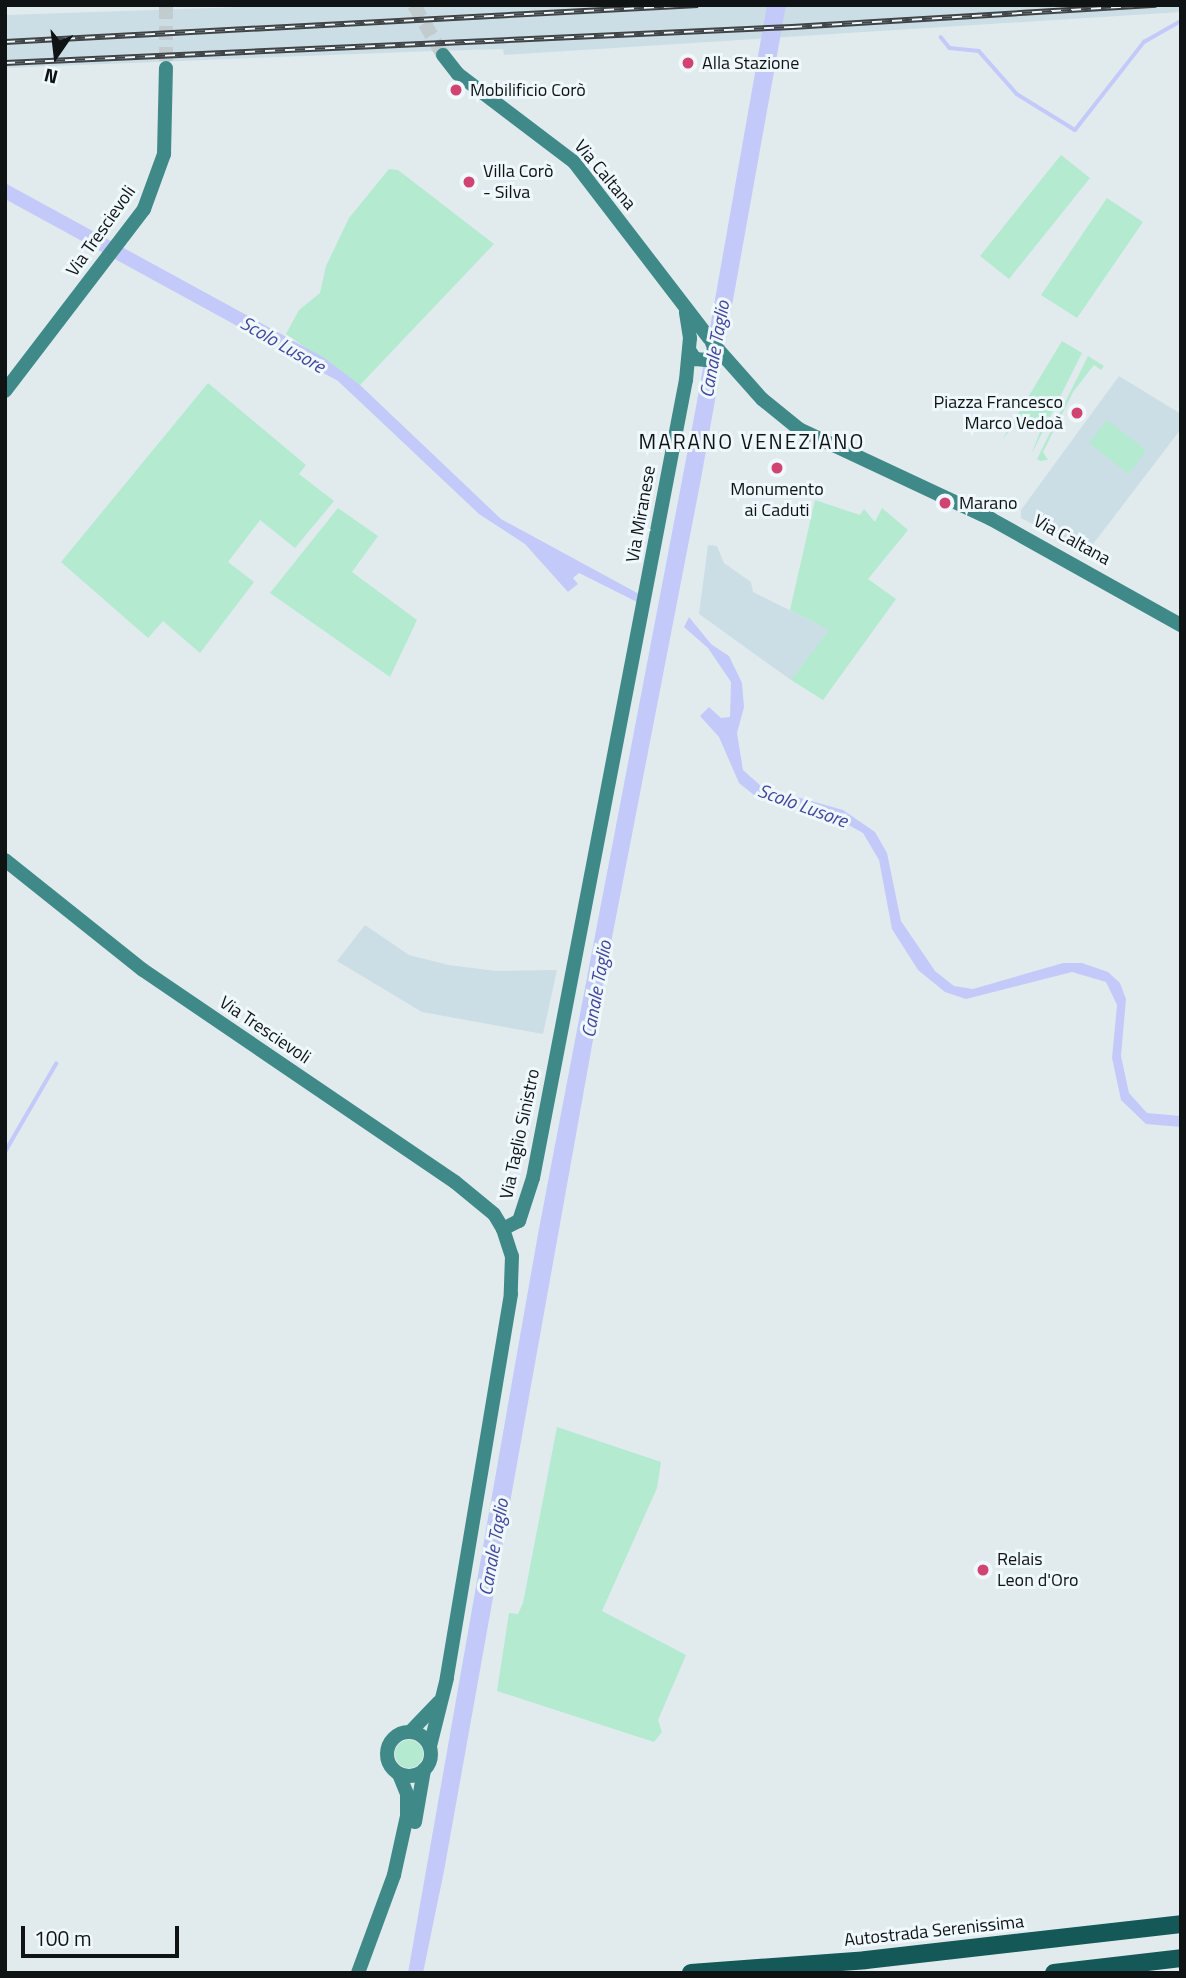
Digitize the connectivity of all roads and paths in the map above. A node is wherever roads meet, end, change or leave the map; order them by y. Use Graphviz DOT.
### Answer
graph roads {
  1 [pos="443,55"];
  2 [pos="166,68"];
  3 [pos="700,352"];
  4 [pos="5,391"];
  5 [pos="643,613"];
  6 [pos="1181,625"];
  7 [pos="5,860"];
  8 [pos="503,1229"];
  9 [pos="443,1696"];
  10 [pos="411,1731"];
  11 [pos="430,1746"];
  12 [pos="424,1770"];
  13 [pos="399,1774"];
  14 [pos="394,1875"];
  15 [pos="1181,1924"];
  16 [pos="1181,1958"];
  17 [pos="358,1973"];
  18 [pos="691,1973"];
  19 [pos="1054,1973"];
  1 -- 3 [label="main road, Via Caltana"];
  2 -- 4 [label="main road, Via Trescievoli"];
  3 -- 5 [label="main road, Via Miranese"];
  3 -- 6 [label="main road, Via Caltana"];
  5 -- 8 [label="main road, Via Taglio Sinistro"];
  7 -- 8 [label="main road, Via Trescievoli"];
  8 -- 9 [label="main road"];
  9 -- 10 [label="main road"];
  9 -- 11 [label="main road"];
  10 -- 11 [label="main road"];
  10 -- 13 [label="main road"];
  11 -- 12 [label="main road"];
  12 -- 13 [label="main road"];
  12 -- 14 [label="main road"];
  13 -- 14 [label="main road"];
  14 -- 17 [label="main road"];
  15 -- 18 [label="highway, Autostrada Serenissima"];
  16 -- 19 [label="highway"];
}
